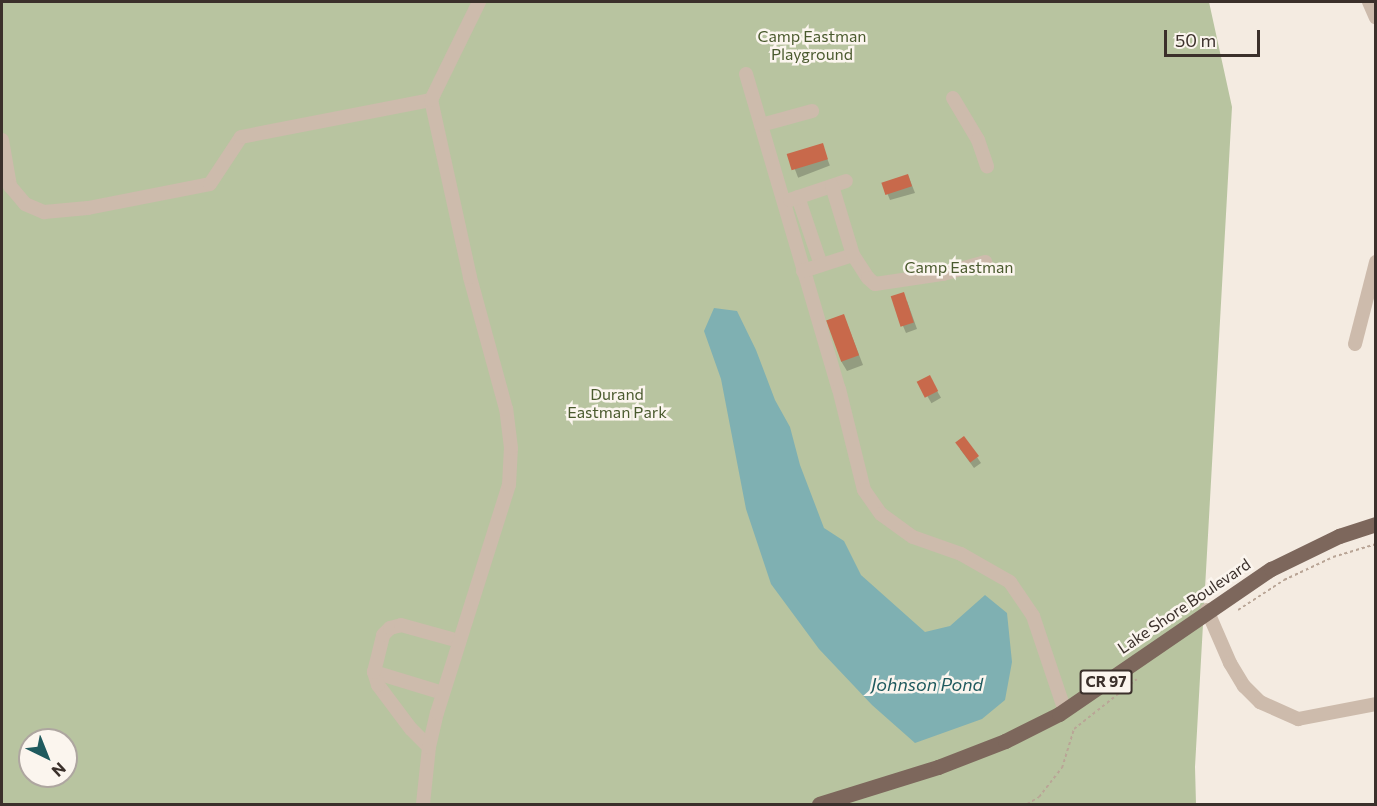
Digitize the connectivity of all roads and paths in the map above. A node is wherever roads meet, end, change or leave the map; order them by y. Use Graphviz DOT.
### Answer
graph roads {
  1 [pos="479,2"];
  2 [pos="1369,2"];
  3 [pos="1376,18"];
  4 [pos="746,74"];
  5 [pos="953,98"];
  6 [pos="431,100"];
  7 [pos="812,111"];
  8 [pos="761,125"];
  9 [pos="2,140"];
  10 [pos="987,166"];
  11 [pos="846,182"];
  12 [pos="832,186"];
  13 [pos="798,197"];
  14 [pos="782,202"];
  15 [pos="853,255"];
  16 [pos="985,262"];
  17 [pos="1376,262"];
  18 [pos="821,265"];
  19 [pos="803,271"];
  20 [pos="1355,344"];
  21 [pos="1376,524"];
  22 [pos="1207,610"];
  23 [pos="459,641"];
  24 [pos="374,672"];
  25 [pos="443,693"];
  26 [pos="1376,704"];
  27 [pos="1065,711"];
  28 [pos="1074,729"];
  29 [pos="429,747"];
  30 [pos="423,804"];
  31 [pos="819,804"];
  32 [pos="1026,804"];
  1 -- 6 [label="street"];
  2 -- 3 [label="street"];
  4 -- 8 [label="street"];
  5 -- 10 [label="street"];
  6 -- 9 [label="street"];
  6 -- 23 [label="street"];
  7 -- 8 [label="street"];
  8 -- 14 [label="street"];
  11 -- 12 [label="street"];
  12 -- 13 [label="street"];
  12 -- 15 [label="street"];
  13 -- 14 [label="street"];
  13 -- 18 [label="street"];
  14 -- 19 [label="street"];
  15 -- 16 [label="street"];
  15 -- 18 [label="street"];
  17 -- 20 [label="street"];
  18 -- 19 [label="street"];
  19 -- 27 [label="street"];
  21 -- 22 [label="main road, Lake Shore Boulevard / CR 97"];
  22 -- 26 [label="street"];
  22 -- 27 [label="main road, Lake Shore Boulevard / CR 97"];
  23 -- 24 [label="street"];
  23 -- 25 [label="street"];
  24 -- 25 [label="street"];
  24 -- 29 [label="street"];
  25 -- 29 [label="street"];
  27 -- 31 [label="main road, Lake Shore Boulevard / CR 97"];
  28 -- 32 [label="path"];
  29 -- 30 [label="street"];
}
